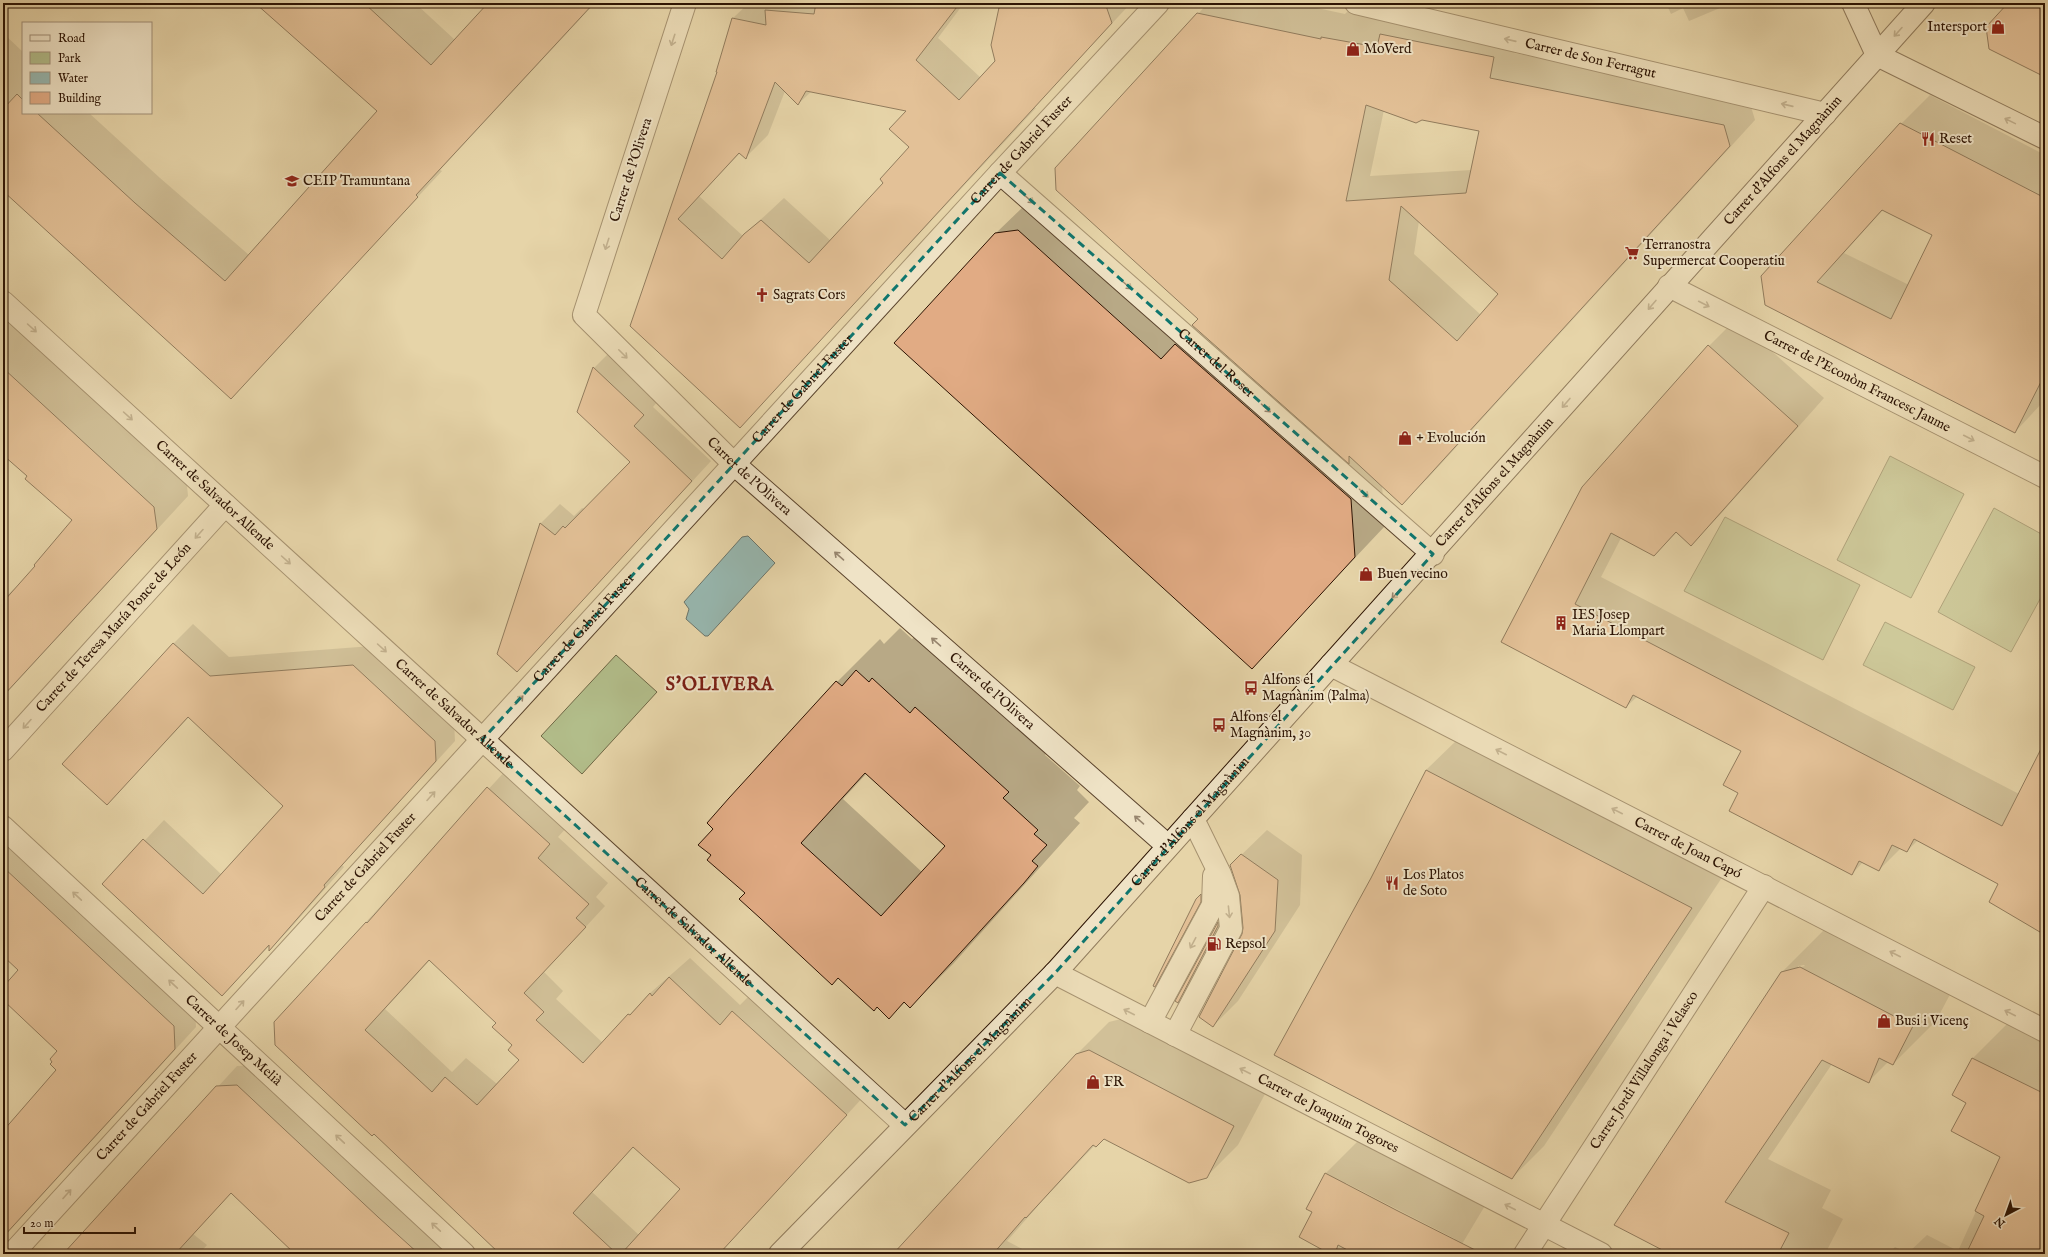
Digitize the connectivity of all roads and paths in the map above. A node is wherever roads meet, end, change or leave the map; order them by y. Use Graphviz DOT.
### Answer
graph roads {
  1 [pos="685,3"];
  2 [pos="1158,3"];
  3 [pos="1356,3"];
  4 [pos="1853,3"];
  5 [pos="1924,3"];
  6 [pos="1877,54"];
  7 [pos="1825,114"];
  8 [pos="2045,138"];
  9 [pos="1000,173"];
  10 [pos="1669,286"];
  11 [pos="3,302"];
  12 [pos="734,464"];
  13 [pos="2045,477"];
  14 [pos="225,505"];
  15 [pos="1433,554"];
  16 [pos="1331,665"];
  17 [pos="482,740"];
  18 [pos="3,750"];
  19 [pos="1193,819"];
  20 [pos="3,827"];
  21 [pos="1168,846"];
  22 [pos="1214,863"];
  23 [pos="1764,886"];
  24 [pos="1055,973"];
  25 [pos="1150,1022"];
  26 [pos="219,1027"];
  27 [pos="2045,1031"];
  28 [pos="1175,1035"];
  29 [pos="905,1126"];
  30 [pos="1545,1225"];
  31 [pos="12,1254"];
  32 [pos="464,1254"];
  33 [pos="780,1254"];
  34 [pos="1525,1254"];
  35 [pos="1601,1254"];
  1 -- 12 [label="street, Carrer de l'Olivera, one-way"];
  2 -- 9 [label="street, Carrer de Gabriel Fuster"];
  7 -- 3 [label="street, Carrer de Son Ferragut, one-way"];
  4 -- 6 [label="street"];
  5 -- 6 [label="street, Carrer d'Alfons el Magnànim, one-way"];
  6 -- 7 [label="street, Carrer d'Alfons el Magnànim"];
  8 -- 6 [label="street, one-way"];
  7 -- 10 [label="street, Carrer d'Alfons el Magnànim"];
  9 -- 12 [label="street, Carrer de Gabriel Fuster"];
  9 -- 15 [label="street, Carrer del Roser, one-way"];
  10 -- 13 [label="street, Carrer de l'Econòm Francesc Jaume, one-way"];
  10 -- 15 [label="street, Carrer d'Alfons el Magnànim, one-way"];
  11 -- 14 [label="street, Carrer de Salvador Allende, one-way"];
  17 -- 12 [label="street, Carrer de Gabriel Fuster, one-way"];
  21 -- 12 [label="street, Carrer de l'Olivera, one-way"];
  14 -- 17 [label="street, Carrer de Salvador Allende, one-way"];
  14 -- 18 [label="street, Carrer de Teresa María Ponce de León, one-way"];
  15 -- 16 [label="street, Carrer d'Alfons el Magnànim, one-way"];
  16 -- 19 [label="street, Carrer d'Alfons el Magnànim"];
  23 -- 16 [label="street, Carrer de Joan Capó, one-way"];
  26 -- 17 [label="street, Carrer de Gabriel Fuster, one-way"];
  17 -- 29 [label="street, Carrer de Salvador Allende"];
  19 -- 21 [label="street, Carrer d'Alfons el Magnànim"];
  19 -- 22 [label="street"];
  26 -- 20 [label="street, Carrer de Josep Melià, one-way"];
  21 -- 24 [label="street, Carrer d'Alfons el Magnànim"];
  22 -- 25 [label="street, one-way"];
  22 -- 28 [label="street, one-way"];
  27 -- 23 [label="street, Carrer de Joan Capó, one-way"];
  23 -- 30 [label="street, Carrer Jordi Villalonga i Velasco"];
  25 -- 24 [label="street, Carrer de Joaquim Togores, one-way"];
  24 -- 29 [label="street, Carrer d'Alfons el Magnànim"];
  25 -- 28 [label="street, Carrer de Joaquim Togores"];
  31 -- 26 [label="street, Carrer de Gabriel Fuster, one-way"];
  32 -- 26 [label="street, Carrer de Josep Melià, one-way"];
  30 -- 28 [label="street, Carrer de Joaquim Togores, one-way"];
  29 -- 33 [label="street, Carrer d'Alfons el Magnànim"];
  30 -- 34 [label="street, Carrer Jordi Villalonga i Velasco"];
  30 -- 35 [label="street, Carrer de Joaquim Togores"];
}
